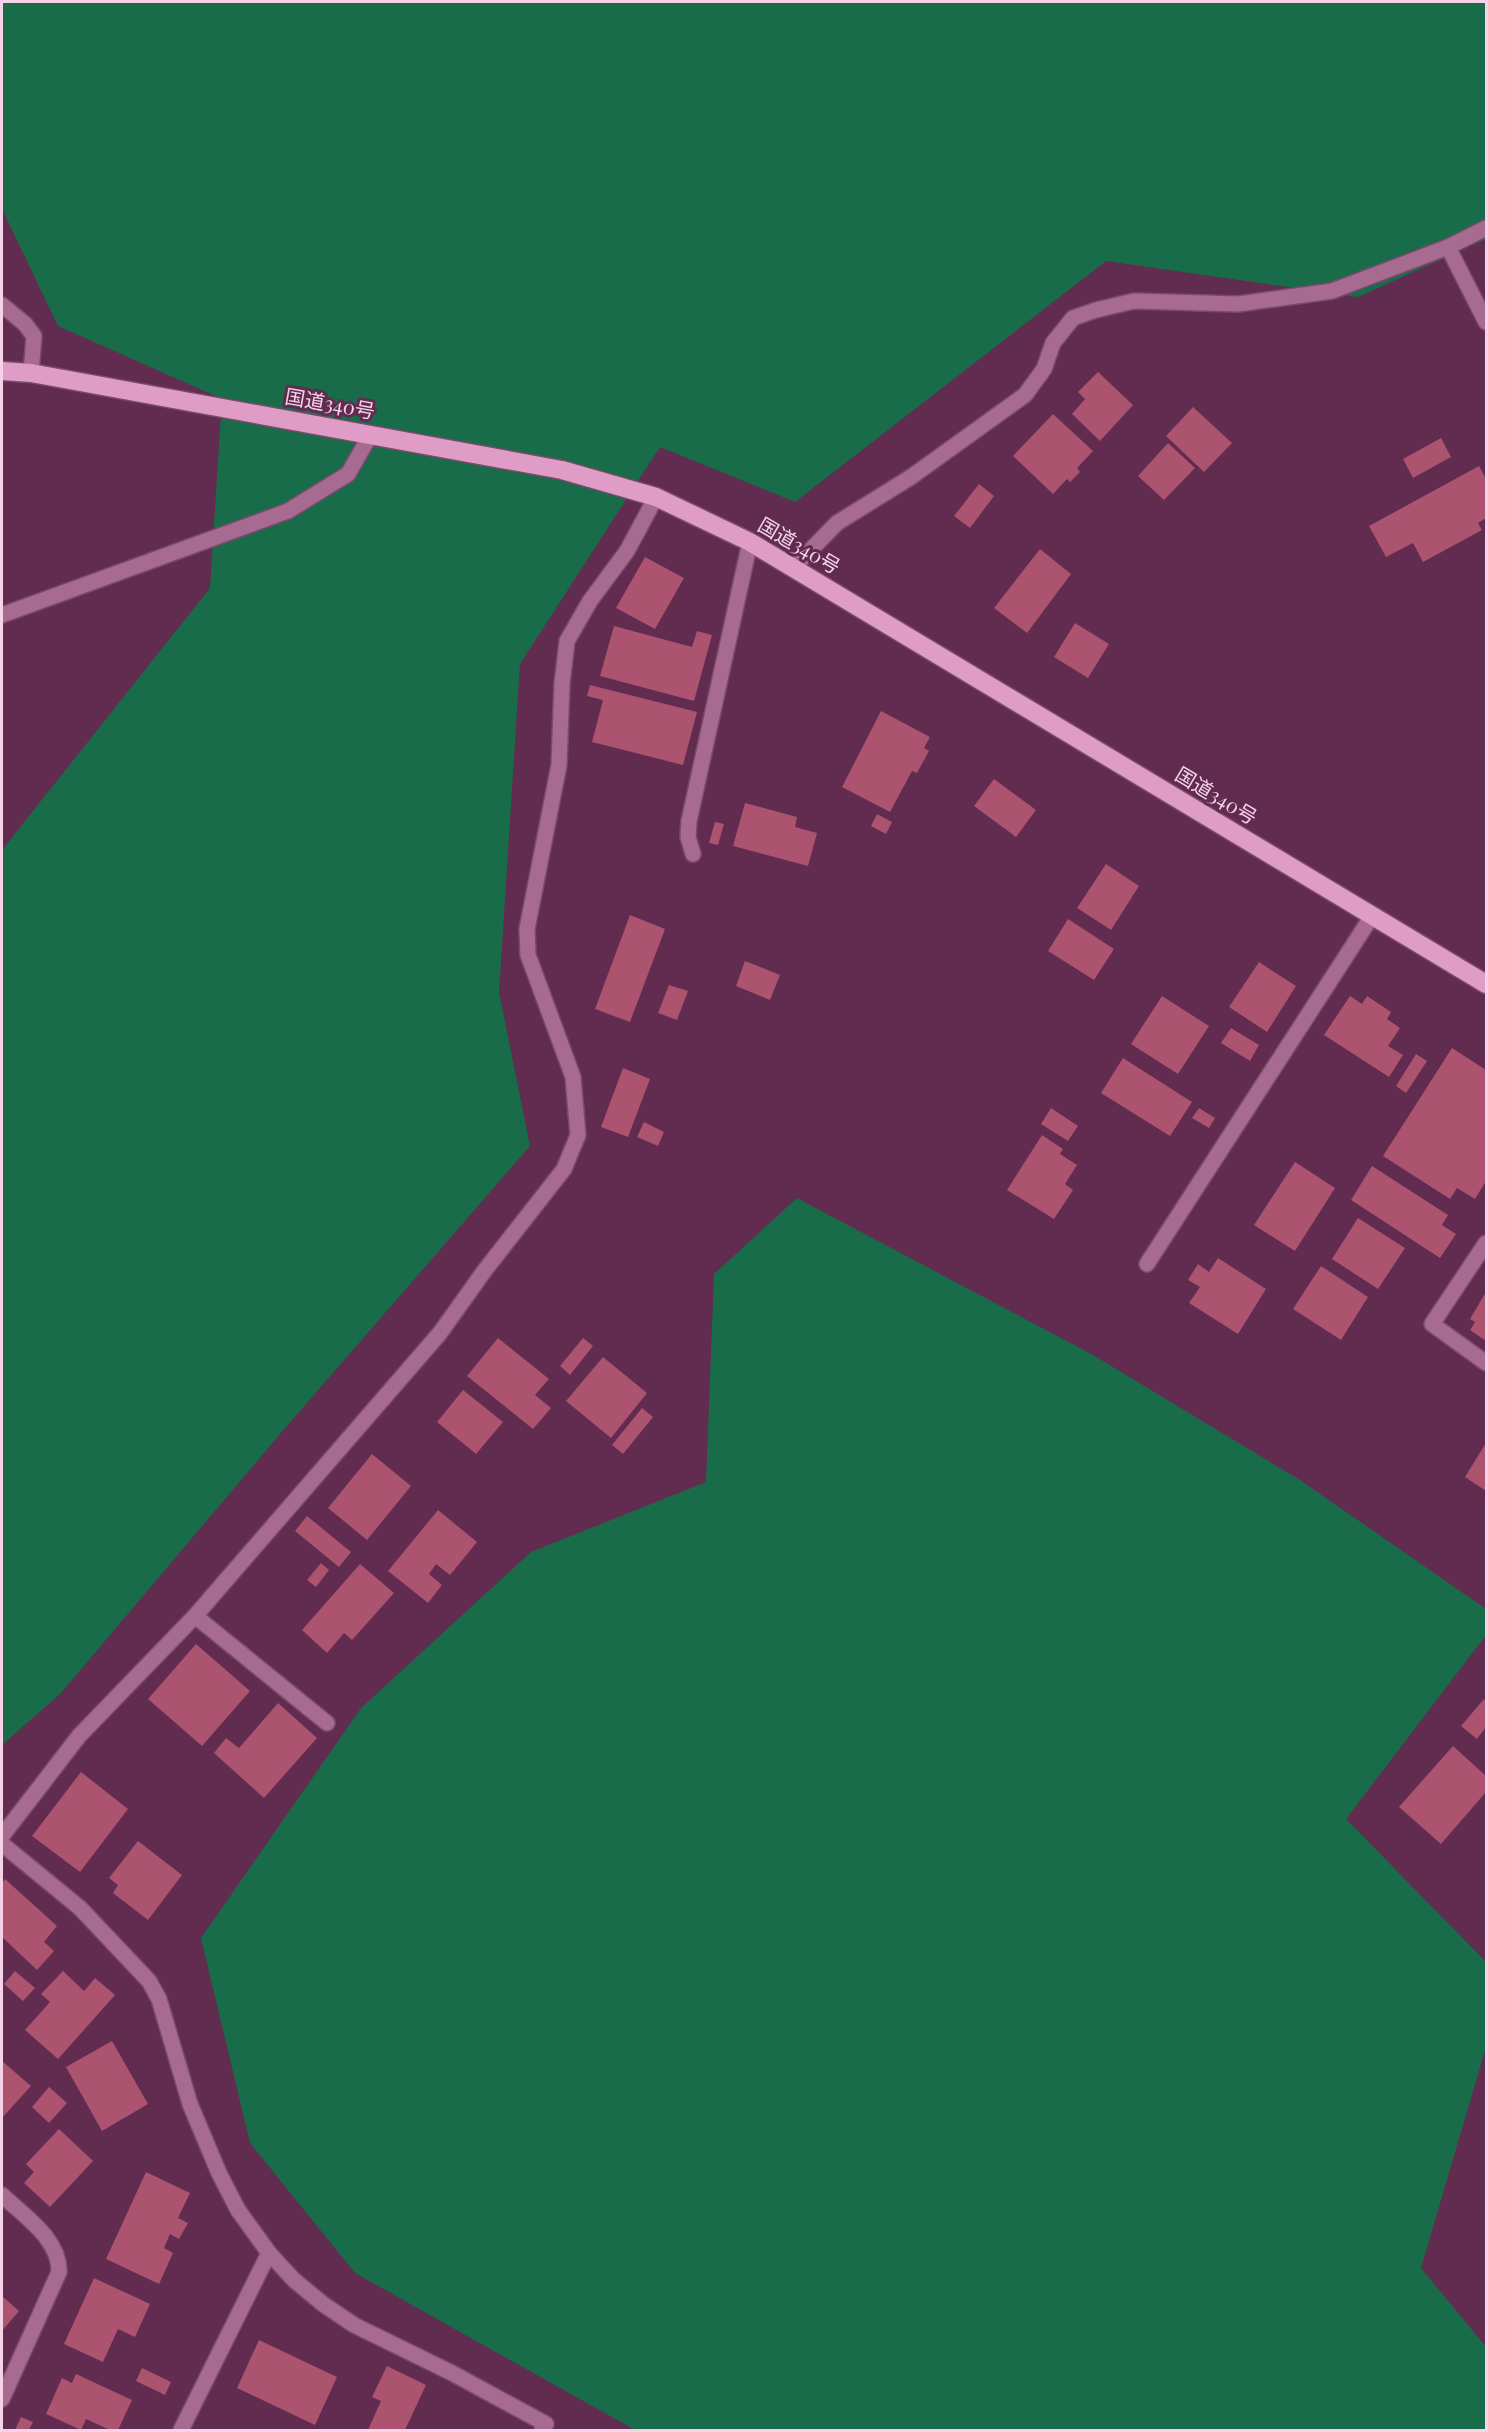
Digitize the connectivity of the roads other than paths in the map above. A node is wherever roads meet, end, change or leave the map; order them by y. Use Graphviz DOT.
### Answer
graph roads {
  1 [pos="1486,228"];
  2 [pos="1448,247"];
  3 [pos="2,306"];
  4 [pos="1486,322"];
  5 [pos="2,371"];
  6 [pos="31,374"];
  7 [pos="371,434"];
  8 [pos="657,496"];
  9 [pos="750,542"];
  10 [pos="793,568"];
  11 [pos="2,615"];
  12 [pos="693,854"];
  13 [pos="1372,916"];
  14 [pos="1486,984"];
  15 [pos="1486,1243"];
  16 [pos="1147,1264"];
  17 [pos="1486,1363"];
  18 [pos="195,1616"];
  19 [pos="327,1723"];
  20 [pos="2,1836"];
  21 [pos="2,1844"];
  22 [pos="2,2195"];
  23 [pos="269,2253"];
  24 [pos="2,2399"];
  25 [pos="181,2430"];
  26 [pos="542,2430"];
  1 -- 2 [label="street"];
  2 -- 4 [label="street"];
  2 -- 10 [label="street"];
  3 -- 6 [label="street"];
  5 -- 6 [label="highway, 国道340号"];
  6 -- 7 [label="highway, 国道340号"];
  7 -- 8 [label="highway, 国道340号"];
  7 -- 11 [label="street"];
  8 -- 9 [label="highway, 国道340号"];
  8 -- 18 [label="street"];
  9 -- 10 [label="highway, 国道340号"];
  9 -- 12 [label="street"];
  10 -- 13 [label="highway, 国道340号"];
  13 -- 14 [label="highway, 国道340号"];
  13 -- 16 [label="street"];
  15 -- 17 [label="street"];
  18 -- 19 [label="street"];
  18 -- 20 [label="street"];
  21 -- 23 [label="street"];
  22 -- 24 [label="street"];
  23 -- 25 [label="street"];
  23 -- 26 [label="street"];
}
